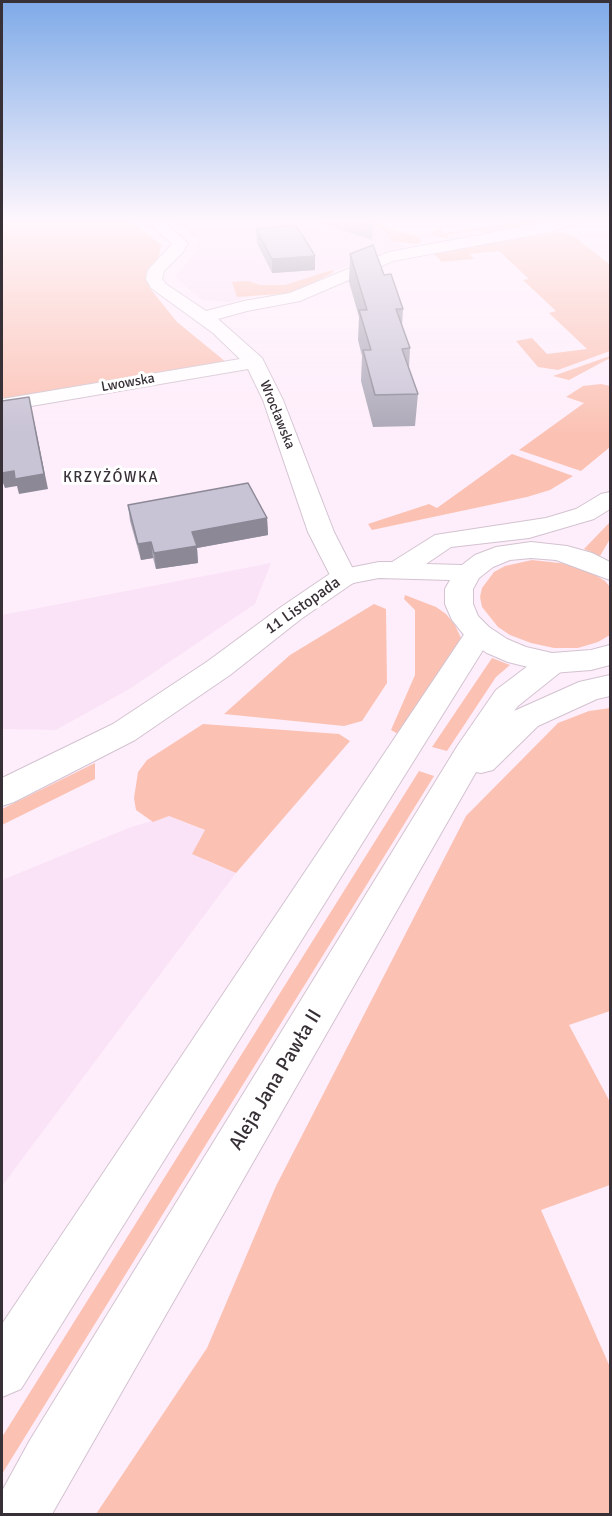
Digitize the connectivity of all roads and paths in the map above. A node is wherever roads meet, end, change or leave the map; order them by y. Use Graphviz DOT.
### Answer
graph roads {
  1 [pos="165,292"];
  2 [pos="306,292"];
  3 [pos="203,318"];
  4 [pos="255,362"];
  5 [pos="2,405"];
  6 [pos="610,499"];
  7 [pos="610,510"];
  8 [pos="558,552"];
  9 [pos="609,569"];
  10 [pos="398,570"];
  11 [pos="468,573"];
  12 [pos="344,577"];
  13 [pos="469,619"];
  14 [pos="610,655"];
  15 [pos="552,663"];
  16 [pos="219,668"];
  17 [pos="610,686"];
  18 [pos="5,788"];
  19 [pos="441,803"];
  20 [pos="2,1370"];
  21 [pos="21,1515"];
  1 -- 3 [label="street, Wrocławska"];
  2 -- 3 [label="street"];
  3 -- 4 [label="street, Wrocławska"];
  4 -- 5 [label="street, Lwowska"];
  4 -- 12 [label="street, Wrocławska"];
  6 -- 10 [label="street"];
  7 -- 8 [label="street"];
  8 -- 9 [label="street"];
  8 -- 11 [label="street"];
  10 -- 11 [label="street, 11 Listopada"];
  10 -- 12 [label="street, 11 Listopada"];
  11 -- 13 [label="street"];
  12 -- 16 [label="street, 11 Listopada"];
  13 -- 15 [label="street, 11 Listopada"];
  13 -- 16 [label="street, 11 Listopada"];
  13 -- 20 [label="street"];
  14 -- 15 [label="street, 11 Listopada"];
  15 -- 19 [label="street, Aleja Jana Pawła II"];
  16 -- 18 [label="street, 11 Listopada"];
  17 -- 19 [label="street"];
  19 -- 21 [label="street, Aleja Jana Pawła II"];
}
